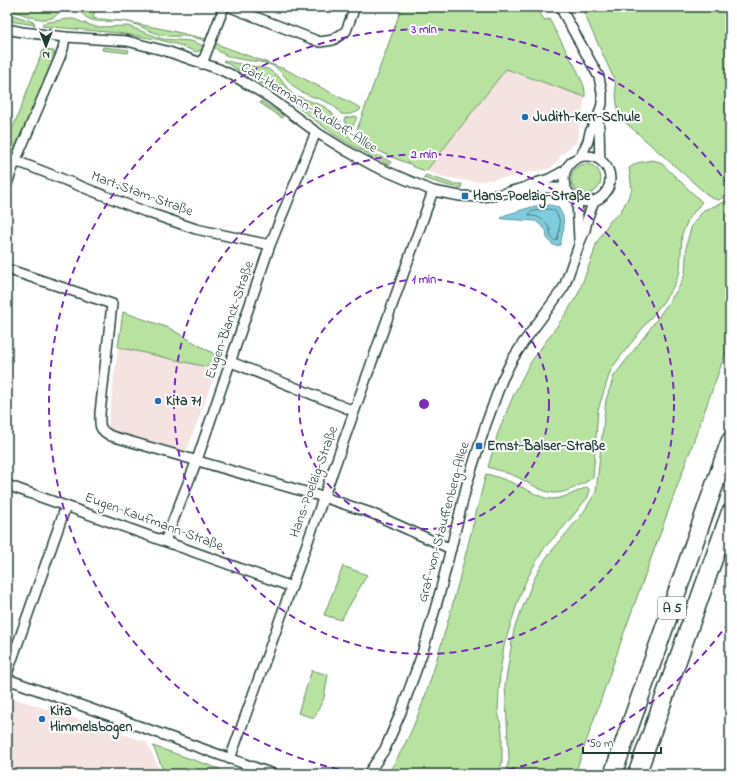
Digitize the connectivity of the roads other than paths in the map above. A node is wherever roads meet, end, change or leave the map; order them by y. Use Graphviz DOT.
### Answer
graph roads {
  1 [pos="224,7"];
  2 [pos="230,7"];
  3 [pos="355,7"];
  4 [pos="560,7"];
  5 [pos="7,29"];
  6 [pos="65,37"];
  7 [pos="202,64"];
  8 [pos="598,116"];
  9 [pos="316,132"];
  10 [pos="581,156"];
  11 [pos="600,160"];
  12 [pos="11,161"];
  13 [pos="564,171"];
  14 [pos="7,184"];
  15 [pos="523,188"];
  16 [pos="565,188"];
  17 [pos="433,191"];
  18 [pos="576,200"];
  19 [pos="594,201"];
  20 [pos="580,242"];
  21 [pos="270,245"];
  22 [pos="7,269"];
  23 [pos="231,362"];
  24 [pos="354,411"];
  25 [pos="730,441"];
  26 [pos="197,460"];
  27 [pos="7,485"];
  28 [pos="323,497"];
  29 [pos="66,506"];
  30 [pos="730,512"];
  31 [pos="165,541"];
  32 [pos="451,548"];
  33 [pos="292,587"];
  34 [pos="7,674"];
  35 [pos="7,679"];
  36 [pos="230,759"];
  37 [pos="273,774"];
  38 [pos="368,774"];
  39 [pos="613,774"];
  40 [pos="637,774"];
  1 -- 7 [label="street"];
  2 -- 3 [label="street"];
  4 -- 8 [label="street, Graf-von-Stauffenberg-Allee"];
  5 -- 6 [label="street, Carl-Hermann-Rudloff-Allee"];
  6 -- 7 [label="street, Carl-Hermann-Rudloff-Allee"];
  6 -- 12 [label="street"];
  7 -- 9 [label="street, Carl-Hermann-Rudloff-Allee"];
  8 -- 10 [label="street, Graf-von-Stauffenberg-Allee"];
  8 -- 11 [label="street, Graf-von-Stauffenberg-Allee"];
  9 -- 17 [label="street, Carl-Hermann-Rudloff-Allee"];
  9 -- 21 [label="street, Eugen-Blanck-Straße"];
  10 -- 11 [label="street"];
  10 -- 13 [label="street, Graf-von-Stauffenberg-Allee"];
  11 -- 19 [label="street, Graf-von-Stauffenberg-Allee"];
  12 -- 14 [label="street"];
  12 -- 21 [label="street, Mart-Stam-Straße"];
  13 -- 15 [label="street, Carl-Hermann-Rudloff-Allee"];
  13 -- 16 [label="street"];
  15 -- 16 [label="street, Carl-Hermann-Rudloff-Allee"];
  15 -- 17 [label="street, Carl-Hermann-Rudloff-Allee"];
  16 -- 18 [label="street"];
  17 -- 24 [label="street, Hans-Poelzig-Straße"];
  18 -- 19 [label="street"];
  18 -- 20 [label="street, Graf-von-Stauffenberg-Allee"];
  19 -- 20 [label="street, Graf-von-Stauffenberg-Allee"];
  20 -- 32 [label="street, Graf-von-Stauffenberg-Allee"];
  21 -- 23 [label="street, Eugen-Blanck-Straße"];
  22 -- 26 [label="street"];
  23 -- 24 [label="street"];
  23 -- 26 [label="street, Eugen-Blanck-Straße"];
  24 -- 28 [label="street, Hans-Poelzig-Straße"];
  25 -- 39 [label="highway, A 5"];
  26 -- 28 [label="street"];
  26 -- 31 [label="street, Eugen-Blanck-Straße"];
  27 -- 29 [label="street, Eugen-Kaufmann-Straße"];
  28 -- 32 [label="street"];
  28 -- 33 [label="street, Hans-Poelzig-Straße"];
  29 -- 31 [label="street, Eugen-Kaufmann-Straße"];
  29 -- 34 [label="street"];
  30 -- 40 [label="highway, A 5"];
  31 -- 33 [label="street, Eugen-Kaufmann-Straße"];
  32 -- 38 [label="street, Graf-von-Stauffenberg-Allee"];
  33 -- 36 [label="street, Hans-Poelzig-Straße"];
  35 -- 36 [label="street"];
  36 -- 37 [label="street"];
}
